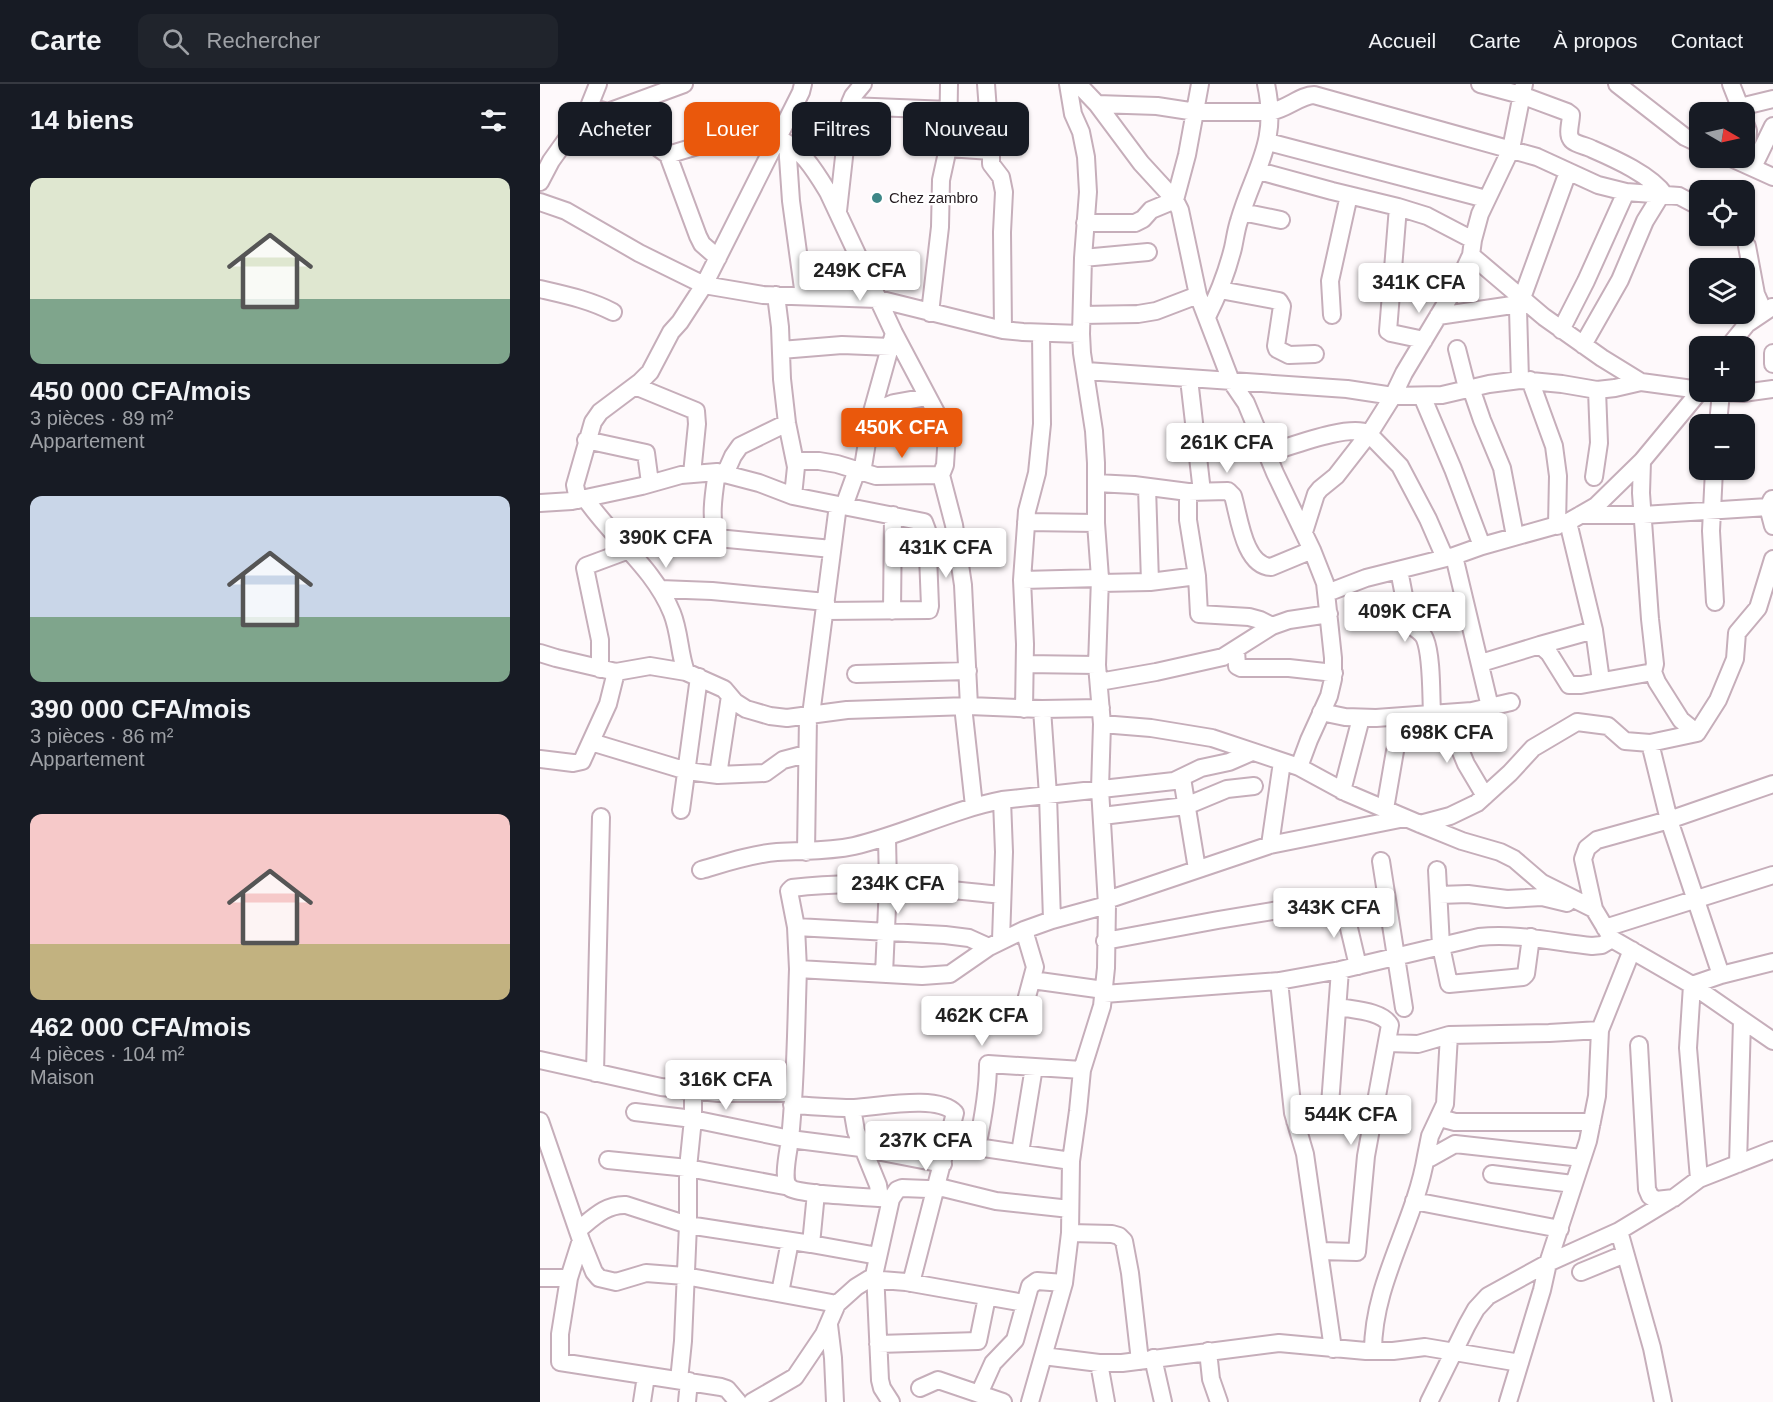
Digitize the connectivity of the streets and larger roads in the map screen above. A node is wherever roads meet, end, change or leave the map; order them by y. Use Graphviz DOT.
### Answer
graph roads {
  1 [pos="598,84"];
  2 [pos="684,84"];
  3 [pos="803,84"];
  4 [pos="863,84"];
  5 [pos="949,84"];
  6 [pos="986,84"];
  7 [pos="1068,84"];
  8 [pos="1078,84"];
  9 [pos="1200,84"];
  10 [pos="1266,84"];
  11 [pos="1480,84"];
  12 [pos="1617,84"];
  13 [pos="1731,84"];
  14 [pos="1522,89"];
  15 [pos="1773,99"];
  16 [pos="591,102"];
  17 [pos="635,102"];
  18 [pos="851,102"];
  19 [pos="949,102"];
  20 [pos="988,102"];
  21 [pos="1738,102"];
  22 [pos="1098,104"];
  23 [pos="1755,107"];
  24 [pos="1196,112"];
  25 [pos="1270,112"];
  26 [pos="1773,126"];
  27 [pos="1689,139"];
  28 [pos="782,141"];
  29 [pos="1268,142"];
  30 [pos="558,146"];
  31 [pos="1511,149"];
  32 [pos="1755,149"];
  33 [pos="672,154"];
  34 [pos="668,156"];
  35 [pos="844,156"];
  36 [pos="946,156"];
  37 [pos="992,156"];
  38 [pos="545,162"];
  39 [pos="1754,168"];
  40 [pos="1259,171"];
  41 [pos="1568,172"];
  42 [pos="1773,177"];
  43 [pos="540,182"];
  44 [pos="1626,192"];
  45 [pos="1349,195"];
  46 [pos="1663,195"];
  47 [pos="1486,199"];
  48 [pos="1175,200"];
  49 [pos="1689,201"];
  50 [pos="540,202"];
  51 [pos="1398,207"];
  52 [pos="838,211"];
  53 [pos="1242,212"];
  54 [pos="1281,220"];
  55 [pos="1085,223"];
  56 [pos="1747,246"];
  57 [pos="1472,247"];
  58 [pos="1148,252"];
  59 [pos="718,258"];
  60 [pos="1083,258"];
  61 [pos="704,285"];
  62 [pos="540,289"];
  63 [pos="1220,290"];
  64 [pos="776,295"];
  65 [pos="1198,295"];
  66 [pos="804,296"];
  67 [pos="878,299"];
  68 [pos="1520,301"];
  69 [pos="1768,309"];
  70 [pos="613,312"];
  71 [pos="930,313"];
  72 [pos="1082,315"];
  73 [pos="1332,315"];
  74 [pos="1438,316"];
  75 [pos="1207,317"];
  76 [pos="1003,330"];
  77 [pos="1561,330"];
  78 [pos="1041,333"];
  79 [pos="1081,334"];
  80 [pos="1737,336"];
  81 [pos="892,340"];
  82 [pos="1424,340"];
  83 [pos="1583,345"];
  84 [pos="1457,349"];
  85 [pos="781,350"];
  86 [pos="1773,353"];
  87 [pos="1315,354"];
  88 [pos="1773,364"];
  89 [pos="1086,371"];
  90 [pos="1189,379"];
  91 [pos="1525,380"];
  92 [pos="1231,381"];
  93 [pos="1641,382"];
  94 [pos="635,386"];
  95 [pos="1471,388"];
  96 [pos="1689,389"];
  97 [pos="1597,390"];
  98 [pos="1773,390"];
  99 [pos="1755,392"];
  100 [pos="1393,396"];
  101 [pos="1422,396"];
  102 [pos="927,397"];
  103 [pos="1690,402"];
  104 [pos="872,412"];
  105 [pos="787,423"];
  106 [pos="1368,433"];
  107 [pos="586,440"];
  108 [pos="1268,453"];
  109 [pos="795,461"];
  110 [pos="1642,461"];
  111 [pos="859,471"];
  112 [pos="721,473"];
  113 [pos="692,474"];
  114 [pos="941,475"];
  115 [pos="1594,477"];
  116 [pos="1714,480"];
  117 [pos="650,483"];
  118 [pos="1096,483"];
  119 [pos="1147,487"];
  120 [pos="1195,492"];
  121 [pos="793,496"];
  122 [pos="581,499"];
  123 [pos="540,503"];
  124 [pos="1770,503"];
  125 [pos="841,505"];
  126 [pos="1713,510"];
  127 [pos="893,515"];
  128 [pos="1643,515"];
  129 [pos="1568,521"];
  130 [pos="1026,522"];
  131 [pos="1096,522"];
  132 [pos="1773,526"];
  133 [pos="1304,532"];
  134 [pos="1515,536"];
  135 [pos="1482,546"];
  136 [pos="832,549"];
  137 [pos="629,550"];
  138 [pos="1312,550"];
  139 [pos="1449,557"];
  140 [pos="1773,558"];
  141 [pos="1399,570"];
  142 [pos="1197,576"];
  143 [pos="1022,580"];
  144 [pos="1100,580"];
  145 [pos="1150,582"];
  146 [pos="660,589"];
  147 [pos="1326,593"];
  148 [pos="1715,602"];
  149 [pos="826,607"];
  150 [pos="892,611"];
  151 [pos="1329,614"];
  152 [pos="1272,626"];
  153 [pos="1594,630"];
  154 [pos="1540,645"];
  155 [pos="1236,650"];
  156 [pos="540,653"];
  157 [pos="1480,663"];
  158 [pos="1025,664"];
  159 [pos="1097,665"];
  160 [pos="608,670"];
  161 [pos="968,670"];
  162 [pos="1653,672"];
  163 [pos="1334,673"];
  164 [pos="856,674"];
  165 [pos="692,675"];
  166 [pos="1601,681"];
  167 [pos="1100,682"];
  168 [pos="730,696"];
  169 [pos="1511,702"];
  170 [pos="966,706"];
  171 [pos="1490,706"];
  172 [pos="1024,709"];
  173 [pos="1042,709"];
  174 [pos="1321,712"];
  175 [pos="1439,714"];
  176 [pos="809,716"];
  177 [pos="1101,716"];
  178 [pos="1361,718"];
  179 [pos="1697,733"];
  180 [pos="591,742"];
  181 [pos="1650,743"];
  182 [pos="1395,751"];
  183 [pos="1252,752"];
  184 [pos="806,754"];
  185 [pos="540,759"];
  186 [pos="1282,762"];
  187 [pos="1299,767"];
  188 [pos="687,771"];
  189 [pos="718,775"];
  190 [pos="1182,778"];
  191 [pos="1773,784"];
  192 [pos="1254,786"];
  193 [pos="1100,789"];
  194 [pos="1342,791"];
  195 [pos="1048,795"];
  196 [pos="1485,796"];
  197 [pos="1002,800"];
  198 [pos="974,806"];
  199 [pos="1186,806"];
  200 [pos="1385,809"];
  201 [pos="681,810"];
  202 [pos="1102,816"];
  203 [pos="601,817"];
  204 [pos="1669,820"];
  205 [pos="1413,821"];
  206 [pos="887,838"];
  207 [pos="1270,845"];
  208 [pos="806,852"];
  209 [pos="1381,861"];
  210 [pos="701,870"];
  211 [pos="1197,870"];
  212 [pos="1437,870"];
  213 [pos="1773,875"];
  214 [pos="888,885"];
  215 [pos="1439,895"];
  216 [pos="1002,896"];
  217 [pos="1696,898"];
  218 [pos="1107,902"];
  219 [pos="1594,909"];
  220 [pos="1052,920"];
  221 [pos="796,927"];
  222 [pos="1024,930"];
  223 [pos="886,932"];
  224 [pos="1608,934"];
  225 [pos="1531,937"];
  226 [pos="1106,941"];
  227 [pos="995,944"];
  228 [pos="1442,946"];
  229 [pos="1632,950"];
  230 [pos="1398,957"];
  231 [pos="1773,962"];
  232 [pos="1358,966"];
  233 [pos="798,969"];
  234 [pos="1340,970"];
  235 [pos="884,974"];
  236 [pos="1721,975"];
  237 [pos="1032,980"];
  238 [pos="1279,981"];
  239 [pos="1692,985"];
  240 [pos="1104,992"];
  241 [pos="1339,1007"];
  242 [pos="1404,1008"];
  243 [pos="982,1012"];
  244 [pos="1742,1020"];
  245 [pos="1600,1030"];
  246 [pos="1449,1035"];
  247 [pos="1773,1041"];
  248 [pos="1388,1043"];
  249 [pos="1639,1045"];
  250 [pos="540,1060"];
  251 [pos="1034,1067"];
  252 [pos="1082,1070"];
  253 [pos="595,1073"];
  254 [pos="693,1091"];
  255 [pos="793,1099"];
  256 [pos="852,1108"];
  257 [pos="634,1112"];
  258 [pos="1440,1118"];
  259 [pos="693,1119"];
  260 [pos="540,1121"];
  261 [pos="1294,1121"];
  262 [pos="1592,1122"];
  263 [pos="790,1139"];
  264 [pos="948,1140"];
  265 [pos="977,1147"];
  266 [pos="861,1148"];
  267 [pos="1773,1150"];
  268 [pos="1020,1153"];
  269 [pos="1425,1156"];
  270 [pos="1582,1158"];
  271 [pos="608,1160"];
  272 [pos="1071,1161"];
  273 [pos="943,1164"];
  274 [pos="1738,1164"];
  275 [pos="688,1168"];
  276 [pos="1492,1174"];
  277 [pos="1699,1179"];
  278 [pos="1573,1184"];
  279 [pos="790,1187"];
  280 [pos="937,1188"];
  281 [pos="816,1193"];
  282 [pos="1675,1197"];
  283 [pos="886,1199"];
  284 [pos="1414,1201"];
  285 [pos="1070,1209"];
  286 [pos="688,1225"];
  287 [pos="1560,1229"];
  288 [pos="1619,1231"];
  289 [pos="1070,1233"];
  290 [pos="580,1235"];
  291 [pos="790,1241"];
  292 [pos="811,1244"];
  293 [pos="1320,1251"];
  294 [pos="1625,1254"];
  295 [pos="878,1256"];
  296 [pos="1548,1263"];
  297 [pos="1581,1272"];
  298 [pos="685,1276"];
  299 [pos="540,1278"];
  300 [pos="569,1278"];
  301 [pos="875,1279"];
  302 [pos="911,1283"];
  303 [pos="1064,1283"];
  304 [pos="780,1293"];
  305 [pos="987,1297"];
  306 [pos="1024,1303"];
  307 [pos="837,1304"];
  308 [pos="829,1325"];
  309 [pos="878,1344"];
  310 [pos="1334,1349"];
  311 [pos="1208,1351"];
  312 [pos="1373,1351"];
  313 [pos="1454,1351"];
  314 [pos="1043,1356"];
  315 [pos="1146,1360"];
  316 [pos="1099,1363"];
  317 [pos="1520,1363"];
  318 [pos="646,1376"];
  319 [pos="684,1380"];
  320 [pos="920,1388"];
  321 [pos="978,1394"];
  322 [pos="726,1396"];
  323 [pos="642,1402"];
  324 [pos="687,1402"];
  325 [pos="738,1402"];
  326 [pos="752,1402"];
  327 [pos="835,1402"];
  328 [pos="891,1402"];
  329 [pos="1003,1402"];
  330 [pos="1030,1402"];
  331 [pos="1106,1402"];
  332 [pos="1163,1402"];
  333 [pos="1219,1402"];
  334 [pos="1429,1402"];
  335 [pos="1508,1402"];
  336 [pos="1663,1402"];
  1 -- 16 [label="street"];
  2 -- 17 [label="street"];
  3 -- 28 [label="street"];
  4 -- 18 [label="street"];
  5 -- 19 [label="street"];
  6 -- 20 [label="street"];
  7 -- 55 [label="street"];
  8 -- 22 [label="street"];
  9 -- 24 [label="street"];
  10 -- 25 [label="street"];
  11 -- 14 [label="street"];
  12 -- 27 [label="street"];
  13 -- 21 [label="street"];
  14 -- 31 [label="street"];
  14 -- 46 [label="street"];
  15 -- 23 [label="street"];
  22 -- 24 [label="street"];
  22 -- 48 [label="street"];
  24 -- 25 [label="street"];
  24 -- 48 [label="street"];
  25 -- 29 [label="street"];
  25 -- 31 [label="street"];
  26 -- 32 [label="street"];
  28 -- 33 [label="street"];
  28 -- 52 [label="street"];
  28 -- 59 [label="street"];
  28 -- 66 [label="street"];
  29 -- 40 [label="street"];
  29 -- 47 [label="street"];
  30 -- 38 [label="street"];
  31 -- 41 [label="street"];
  31 -- 47 [label="street"];
  34 -- 59 [label="street"];
  35 -- 52 [label="street"];
  36 -- 71 [label="street"];
  37 -- 76 [label="street"];
  38 -- 43 [label="street"];
  39 -- 42 [label="street"];
  40 -- 45 [label="street"];
  40 -- 53 [label="street"];
  41 -- 44 [label="street"];
  41 -- 68 [label="street"];
  44 -- 46 [label="street"];
  44 -- 77 [label="street"];
  45 -- 51 [label="street"];
  45 -- 73 [label="street"];
  46 -- 49 [label="street"];
  46 -- 83 [label="street"];
  47 -- 57 [label="street"];
  48 -- 55 [label="street"];
  48 -- 65 [label="street"];
  50 -- 61 [label="street"];
  51 -- 57 [label="street"];
  51 -- 82 [label="street"];
  52 -- 67 [label="street"];
  53 -- 54 [label="street"];
  53 -- 63 [label="street"];
  55 -- 60 [label="street"];
  56 -- 69 [label="street"];
  57 -- 68 [label="street"];
  57 -- 74 [label="street"];
  58 -- 60 [label="street"];
  59 -- 61 [label="street"];
  60 -- 72 [label="street"];
  61 -- 64 [label="street"];
  61 -- 94 [label="street"];
  62 -- 70 [label="street"];
  63 -- 75 [label="street"];
  63 -- 87 [label="street"];
  64 -- 66 [label="street"];
  64 -- 85 [label="street"];
  65 -- 72 [label="street"];
  65 -- 75 [label="street"];
  66 -- 67 [label="street"];
  67 -- 71 [label="street"];
  67 -- 81 [label="street"];
  68 -- 74 [label="street"];
  68 -- 77 [label="street"];
  68 -- 91 [label="street"];
  69 -- 80 [label="street"];
  71 -- 76 [label="street"];
  72 -- 79 [label="street"];
  74 -- 82 [label="street"];
  75 -- 92 [label="street"];
  76 -- 78 [label="street"];
  77 -- 83 [label="street"];
  78 -- 79 [label="street"];
  78 -- 130 [label="street"];
  79 -- 89 [label="street"];
  81 -- 85 [label="street"];
  81 -- 102 [label="street"];
  81 -- 104 [label="street"];
  82 -- 100 [label="street"];
  83 -- 93 [label="street"];
  84 -- 95 [label="street"];
  85 -- 105 [label="street"];
  86 -- 88 [label="street"];
  89 -- 90 [label="street"];
  89 -- 118 [label="street"];
  90 -- 92 [label="street"];
  90 -- 120 [label="street"];
  91 -- 95 [label="street"];
  91 -- 97 [label="street"];
  91 -- 129 [label="street"];
  92 -- 100 [label="street"];
  92 -- 108 [label="street"];
  93 -- 96 [label="street"];
  93 -- 97 [label="street"];
  94 -- 107 [label="street"];
  94 -- 113 [label="street"];
  95 -- 101 [label="street"];
  95 -- 134 [label="street"];
  97 -- 115 [label="street"];
  98 -- 99 [label="street"];
  100 -- 101 [label="street"];
  100 -- 106 [label="street"];
  101 -- 135 [label="street"];
  102 -- 104 [label="street"];
  102 -- 114 [label="street"];
  103 -- 110 [label="street"];
  104 -- 111 [label="street"];
  105 -- 109 [label="street"];
  105 -- 112 [label="street"];
  106 -- 108 [label="street"];
  106 -- 133 [label="street"];
  106 -- 139 [label="street"];
  107 -- 117 [label="street"];
  107 -- 122 [label="street"];
  108 -- 133 [label="street"];
  109 -- 111 [label="street"];
  109 -- 121 [label="street"];
  110 -- 128 [label="street"];
  110 -- 129 [label="street"];
  111 -- 114 [label="street"];
  111 -- 125 [label="street"];
  112 -- 113 [label="street"];
  112 -- 121 [label="street"];
  112 -- 136 [label="street"];
  113 -- 117 [label="street"];
  114 -- 161 [label="street"];
  116 -- 126 [label="street"];
  117 -- 122 [label="street"];
  118 -- 119 [label="street"];
  118 -- 131 [label="street"];
  119 -- 120 [label="street"];
  119 -- 145 [label="street"];
  120 -- 138 [label="street"];
  120 -- 142 [label="street"];
  121 -- 125 [label="street"];
  122 -- 123 [label="street"];
  122 -- 137 [label="street"];
  124 -- 126 [label="street"];
  124 -- 132 [label="street"];
  125 -- 127 [label="street"];
  125 -- 136 [label="street"];
  126 -- 128 [label="street"];
  126 -- 148 [label="street"];
  127 -- 150 [label="street"];
  127 -- 150 [label="street"];
  128 -- 129 [label="street"];
  128 -- 162 [label="street"];
  129 -- 134 [label="street"];
  129 -- 153 [label="street"];
  130 -- 131 [label="street"];
  130 -- 143 [label="street"];
  131 -- 144 [label="street"];
  133 -- 138 [label="street"];
  134 -- 135 [label="street"];
  135 -- 139 [label="street"];
  136 -- 149 [label="street"];
  137 -- 146 [label="street"];
  137 -- 160 [label="street"];
  138 -- 147 [label="street"];
  139 -- 141 [label="street"];
  139 -- 157 [label="street"];
  140 -- 179 [label="street"];
  141 -- 147 [label="street"];
  141 -- 175 [label="street"];
  142 -- 145 [label="street"];
  142 -- 152 [label="street"];
  143 -- 144 [label="street"];
  143 -- 158 [label="street"];
  144 -- 145 [label="street"];
  144 -- 159 [label="street"];
  146 -- 149 [label="street"];
  146 -- 165 [label="street"];
  147 -- 151 [label="street"];
  149 -- 150 [label="street"];
  149 -- 176 [label="street"];
  151 -- 152 [label="street"];
  151 -- 163 [label="street"];
  152 -- 155 [label="street"];
  153 -- 154 [label="street"];
  153 -- 166 [label="street"];
  154 -- 157 [label="street"];
  154 -- 166 [label="street"];
  155 -- 163 [label="street"];
  155 -- 167 [label="street"];
  156 -- 160 [label="street"];
  157 -- 171 [label="street"];
  158 -- 159 [label="street"];
  158 -- 172 [label="street"];
  159 -- 167 [label="street"];
  160 -- 165 [label="street"];
  160 -- 180 [label="street"];
  161 -- 164 [label="street"];
  161 -- 170 [label="street"];
  162 -- 166 [label="street"];
  162 -- 179 [label="street"];
  163 -- 174 [label="street"];
  165 -- 168 [label="street"];
  165 -- 188 [label="street"];
  167 -- 177 [label="street"];
  168 -- 176 [label="street"];
  168 -- 189 [label="street"];
  169 -- 171 [label="street"];
  170 -- 172 [label="street"];
  170 -- 176 [label="street"];
  170 -- 198 [label="street"];
  171 -- 175 [label="street"];
  172 -- 173 [label="street"];
  173 -- 177 [label="street"];
  173 -- 195 [label="street"];
  174 -- 178 [label="street"];
  174 -- 187 [label="street"];
  175 -- 178 [label="street"];
  175 -- 196 [label="street"];
  176 -- 184 [label="street"];
  177 -- 183 [label="street"];
  177 -- 193 [label="street"];
  178 -- 194 [label="street"];
  179 -- 181 [label="street"];
  180 -- 185 [label="street"];
  180 -- 188 [label="street"];
  181 -- 196 [label="street"];
  181 -- 204 [label="street"];
  182 -- 200 [label="street"];
  183 -- 186 [label="street"];
  183 -- 190 [label="street"];
  184 -- 189 [label="street"];
  184 -- 208 [label="street"];
  186 -- 187 [label="street"];
  186 -- 207 [label="street"];
  187 -- 194 [label="street"];
  188 -- 189 [label="street"];
  188 -- 201 [label="street"];
  190 -- 193 [label="street"];
  190 -- 199 [label="street"];
  191 -- 204 [label="street"];
  192 -- 199 [label="street"];
  193 -- 195 [label="street"];
  193 -- 202 [label="street"];
  194 -- 200 [label="street"];
  195 -- 197 [label="street"];
  195 -- 220 [label="street"];
  196 -- 205 [label="street"];
  197 -- 198 [label="street"];
  197 -- 216 [label="street"];
  198 -- 206 [label="street"];
  199 -- 202 [label="street"];
  199 -- 211 [label="street"];
  200 -- 205 [label="street"];
  202 -- 218 [label="street"];
  203 -- 253 [label="street"];
  204 -- 217 [label="street"];
  204 -- 219 [label="street"];
  205 -- 207 [label="street"];
  205 -- 219 [label="street"];
  206 -- 208 [label="street"];
  206 -- 214 [label="street"];
  207 -- 211 [label="street"];
  208 -- 210 [label="street"];
  209 -- 230 [label="street"];
  211 -- 218 [label="street"];
  212 -- 215 [label="street"];
  213 -- 217 [label="street"];
  214 -- 216 [label="street"];
  214 -- 221 [label="street"];
  214 -- 223 [label="street"];
  215 -- 219 [label="street"];
  215 -- 228 [label="street"];
  216 -- 227 [label="street"];
  217 -- 224 [label="street"];
  217 -- 236 [label="street"];
  218 -- 220 [label="street"];
  218 -- 226 [label="street"];
  219 -- 224 [label="street"];
  220 -- 222 [label="street"];
  221 -- 223 [label="street"];
  221 -- 233 [label="street"];
  222 -- 227 [label="street"];
  222 -- 237 [label="street"];
  223 -- 227 [label="street"];
  223 -- 235 [label="street"];
  224 -- 225 [label="street"];
  224 -- 229 [label="street"];
  225 -- 228 [label="street"];
  225 -- 228 [label="street"];
  226 -- 232 [label="street"];
  226 -- 240 [label="street"];
  227 -- 235 [label="street"];
  228 -- 230 [label="street"];
  229 -- 239 [label="street"];
  229 -- 245 [label="street"];
  230 -- 232 [label="street"];
  230 -- 242 [label="street"];
  231 -- 236 [label="street"];
  232 -- 234 [label="street"];
  233 -- 235 [label="street"];
  233 -- 255 [label="street"];
  234 -- 238 [label="street"];
  234 -- 241 [label="street"];
  236 -- 239 [label="street"];
  237 -- 240 [label="street"];
  237 -- 243 [label="street"];
  238 -- 240 [label="street"];
  238 -- 261 [label="street"];
  239 -- 244 [label="street"];
  239 -- 277 [label="street"];
  240 -- 252 [label="street"];
  241 -- 248 [label="street"];
  241 -- 261 [label="street"];
  244 -- 247 [label="street"];
  244 -- 274 [label="street"];
  245 -- 246 [label="street"];
  245 -- 262 [label="street"];
  246 -- 248 [label="street"];
  246 -- 258 [label="street"];
  248 -- 293 [label="street"];
  249 -- 282 [label="street"];
  250 -- 253 [label="street"];
  251 -- 252 [label="street"];
  251 -- 265 [label="street"];
  251 -- 268 [label="street"];
  252 -- 272 [label="street"];
  253 -- 254 [label="street"];
  254 -- 255 [label="street"];
  254 -- 259 [label="street"];
  255 -- 256 [label="street"];
  255 -- 263 [label="street"];
  256 -- 264 [label="street"];
  256 -- 266 [label="street"];
  257 -- 259 [label="street"];
  258 -- 262 [label="street"];
  258 -- 269 [label="street"];
  259 -- 263 [label="street"];
  259 -- 275 [label="street"];
  260 -- 290 [label="street"];
  261 -- 293 [label="street"];
  262 -- 270 [label="street"];
  263 -- 266 [label="street"];
  263 -- 279 [label="street"];
  264 -- 265 [label="street"];
  264 -- 273 [label="street"];
  265 -- 268 [label="street"];
  266 -- 273 [label="street"];
  266 -- 283 [label="street"];
  267 -- 274 [label="street"];
  268 -- 272 [label="street"];
  269 -- 270 [label="street"];
  269 -- 284 [label="street"];
  270 -- 278 [label="street"];
  271 -- 275 [label="street"];
  272 -- 285 [label="street"];
  273 -- 280 [label="street"];
  274 -- 277 [label="street"];
  275 -- 279 [label="street"];
  275 -- 286 [label="street"];
  276 -- 278 [label="street"];
  277 -- 282 [label="street"];
  278 -- 287 [label="street"];
  279 -- 281 [label="street"];
  280 -- 283 [label="street"];
  280 -- 285 [label="street"];
  280 -- 302 [label="street"];
  281 -- 283 [label="street"];
  281 -- 292 [label="street"];
  282 -- 288 [label="street"];
  283 -- 295 [label="street"];
  284 -- 287 [label="street"];
  284 -- 312 [label="street"];
  285 -- 289 [label="street"];
  286 -- 290 [label="street"];
  286 -- 291 [label="street"];
  286 -- 298 [label="street"];
  287 -- 296 [label="street"];
  288 -- 294 [label="street"];
  288 -- 296 [label="street"];
  289 -- 303 [label="street"];
  289 -- 315 [label="street"];
  290 -- 298 [label="street"];
  290 -- 300 [label="street"];
  291 -- 292 [label="street"];
  291 -- 304 [label="street"];
  292 -- 295 [label="street"];
  293 -- 310 [label="street"];
  294 -- 297 [label="street"];
  294 -- 336 [label="street"];
  295 -- 301 [label="street"];
  296 -- 313 [label="street"];
  296 -- 317 [label="street"];
  298 -- 304 [label="street"];
  298 -- 319 [label="street"];
  299 -- 300 [label="street"];
  300 -- 318 [label="street"];
  301 -- 302 [label="street"];
  301 -- 307 [label="street"];
  301 -- 309 [label="street"];
  302 -- 305 [label="street"];
  303 -- 306 [label="street"];
  303 -- 314 [label="street"];
  304 -- 307 [label="street"];
  305 -- 306 [label="street"];
  305 -- 309 [label="street"];
  306 -- 321 [label="street"];
  307 -- 308 [label="street"];
  308 -- 326 [label="street"];
  308 -- 327 [label="street"];
  309 -- 328 [label="street"];
  310 -- 311 [label="street"];
  310 -- 312 [label="street"];
  311 -- 315 [label="street"];
  311 -- 333 [label="street"];
  312 -- 313 [label="street"];
  313 -- 317 [label="street"];
  313 -- 334 [label="street"];
  314 -- 316 [label="street"];
  314 -- 330 [label="street"];
  315 -- 316 [label="street"];
  315 -- 332 [label="street"];
  316 -- 331 [label="street"];
  317 -- 335 [label="street"];
  318 -- 319 [label="street"];
  318 -- 323 [label="street"];
  319 -- 322 [label="street"];
  319 -- 324 [label="street"];
  320 -- 321 [label="street"];
  321 -- 329 [label="street"];
  322 -- 325 [label="street"];
}
